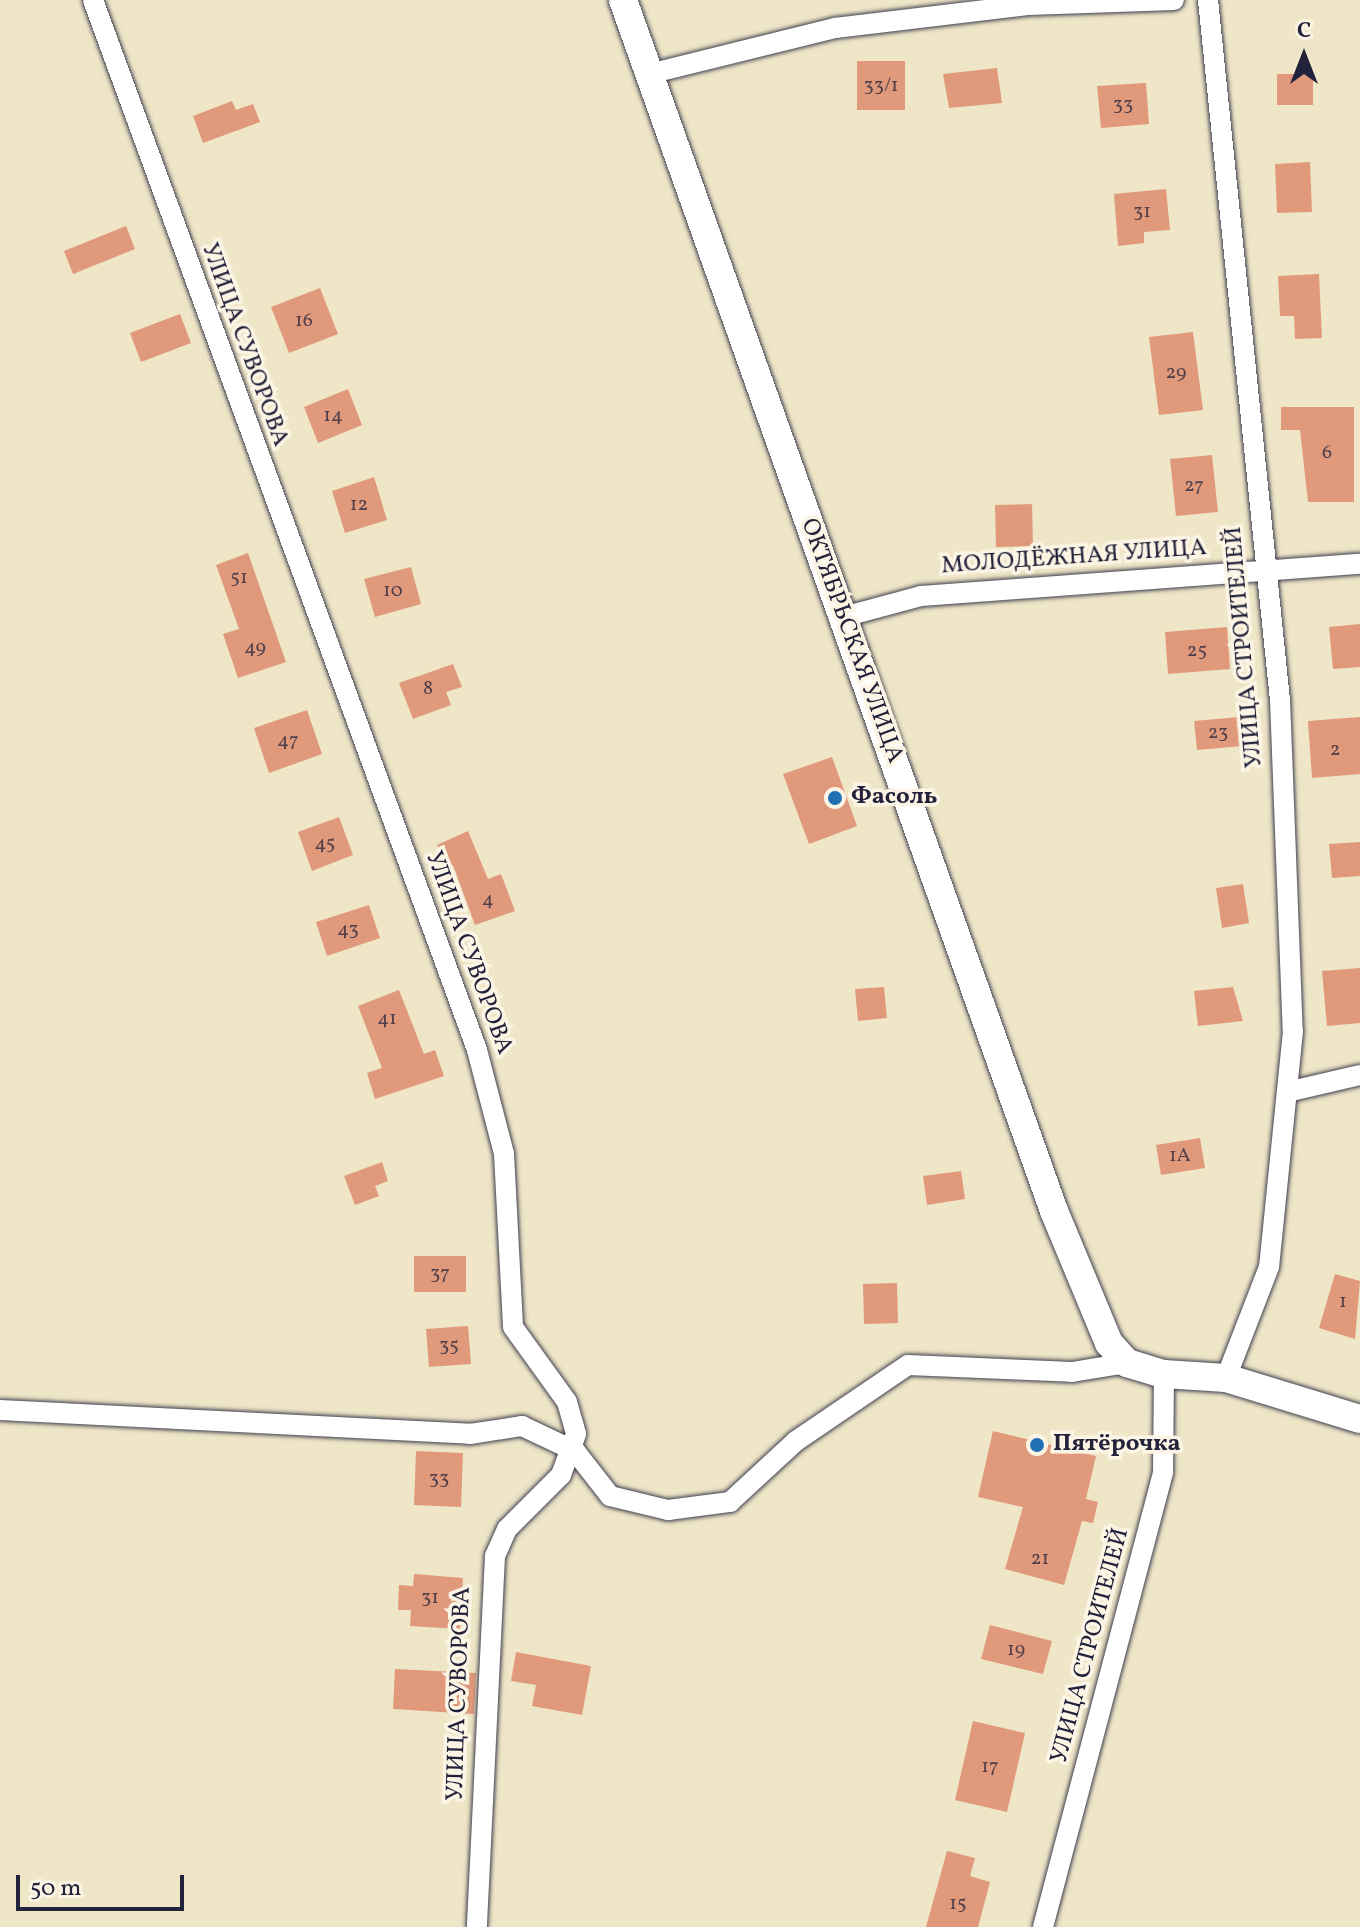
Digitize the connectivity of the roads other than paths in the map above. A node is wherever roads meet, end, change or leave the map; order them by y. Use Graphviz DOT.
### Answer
graph roads {
  1 [pos="93,0"];
  2 [pos="623,0"];
  3 [pos="1174,0"];
  4 [pos="1208,0"];
  5 [pos="649,74"];
  6 [pos="1360,564"];
  7 [pos="1265,570"];
  8 [pos="843,617"];
  9 [pos="1360,1075"];
  10 [pos="1287,1092"];
  11 [pos="1127,1363"];
  12 [pos="1164,1374"];
  13 [pos="1226,1378"];
  14 [pos="0,1410"];
  15 [pos="1360,1419"];
  16 [pos="575,1451"];
  17 [pos="477,1927"];
  18 [pos="1043,1927"];
  1 -- 16 [label="street, УЛИЦА СУВОРОВА"];
  2 -- 5 [label="street, ОКТЯБРЬСКАЯ УЛИЦА"];
  3 -- 5 [label="street"];
  4 -- 7 [label="street, УЛИЦА СТРОИТЕЛЕЙ"];
  5 -- 8 [label="street, ОКТЯБРЬСКАЯ УЛИЦА"];
  6 -- 7 [label="street, МОЛОДЁЖНАЯ УЛИЦА"];
  7 -- 8 [label="street, МОЛОДЁЖНАЯ УЛИЦА"];
  7 -- 10 [label="street, УЛИЦА СТРОИТЕЛЕЙ"];
  8 -- 11 [label="street, ОКТЯБРЬСКАЯ УЛИЦА"];
  9 -- 10 [label="street"];
  10 -- 13 [label="street, УЛИЦА СТРОИТЕЛЕЙ"];
  11 -- 12 [label="street"];
  11 -- 16 [label="street"];
  12 -- 13 [label="street"];
  12 -- 18 [label="street, УЛИЦА СТРОИТЕЛЕЙ"];
  13 -- 15 [label="street"];
  14 -- 16 [label="street"];
  16 -- 17 [label="street, УЛИЦА СУВОРОВА"];
}
